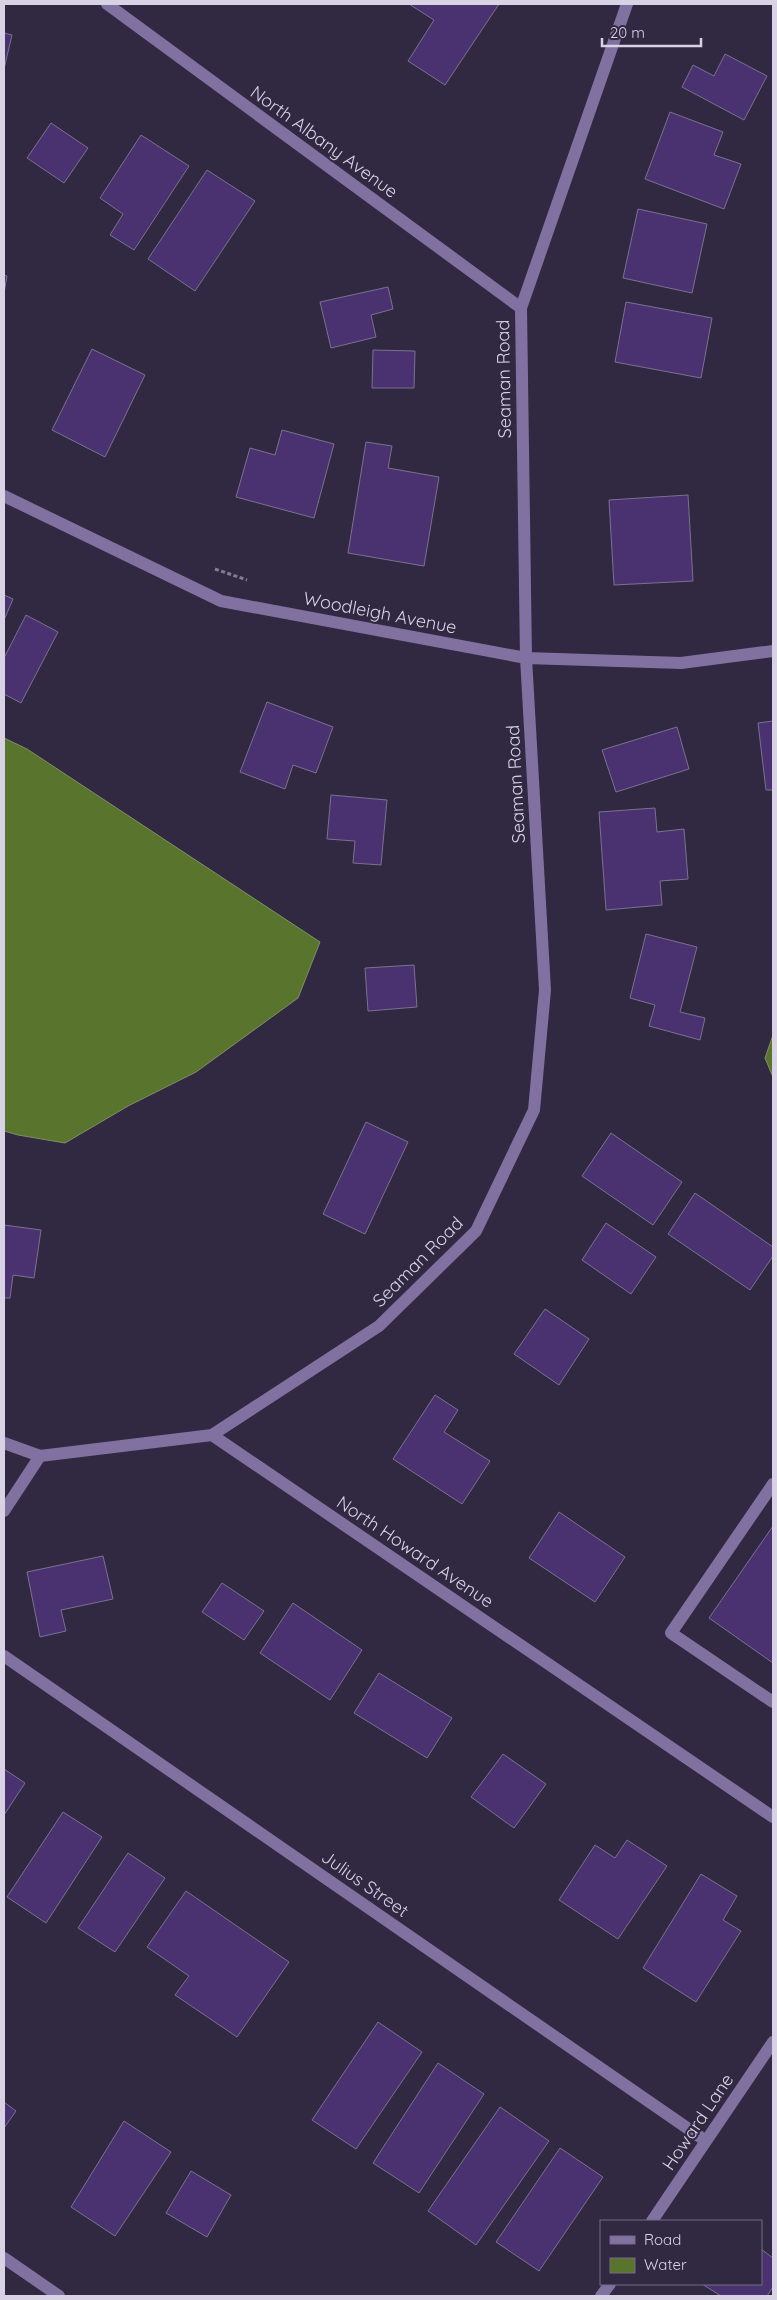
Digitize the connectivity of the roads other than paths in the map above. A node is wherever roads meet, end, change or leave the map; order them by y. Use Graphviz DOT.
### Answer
graph roads {
  1 [pos="107,4"];
  2 [pos="627,4"];
  3 [pos="521,308"];
  4 [pos="4,496"];
  5 [pos="773,651"];
  6 [pos="526,658"];
  7 [pos="212,1435"];
  8 [pos="4,1444"];
  9 [pos="40,1456"];
  10 [pos="773,1484"];
  11 [pos="4,1511"];
  12 [pos="4,1656"];
  13 [pos="773,1702"];
  14 [pos="773,1817"];
  15 [pos="773,2042"];
  16 [pos="706,2141"];
  17 [pos="653,2220"];
  18 [pos="4,2258"];
  19 [pos="609,2285"];
  20 [pos="59,2296"];
  21 [pos="602,2296"];
  1 -- 3 [label="street, North Albany Avenue"];
  2 -- 3 [label="street, Seaman Road"];
  3 -- 6 [label="street, Seaman Road"];
  4 -- 6 [label="street, Woodleigh Avenue"];
  5 -- 6 [label="street, Woodleigh Avenue"];
  6 -- 7 [label="street, Seaman Road"];
  7 -- 9 [label="street"];
  7 -- 14 [label="street, North Howard Avenue"];
  8 -- 9 [label="street"];
  9 -- 11 [label="street"];
  10 -- 13 [label="street"];
  12 -- 16 [label="street, Julius Street"];
  15 -- 16 [label="street, Howard Lane"];
  16 -- 17 [label="street, Howard Lane"];
  18 -- 20 [label="street"];
  19 -- 21 [label="street"];
}
